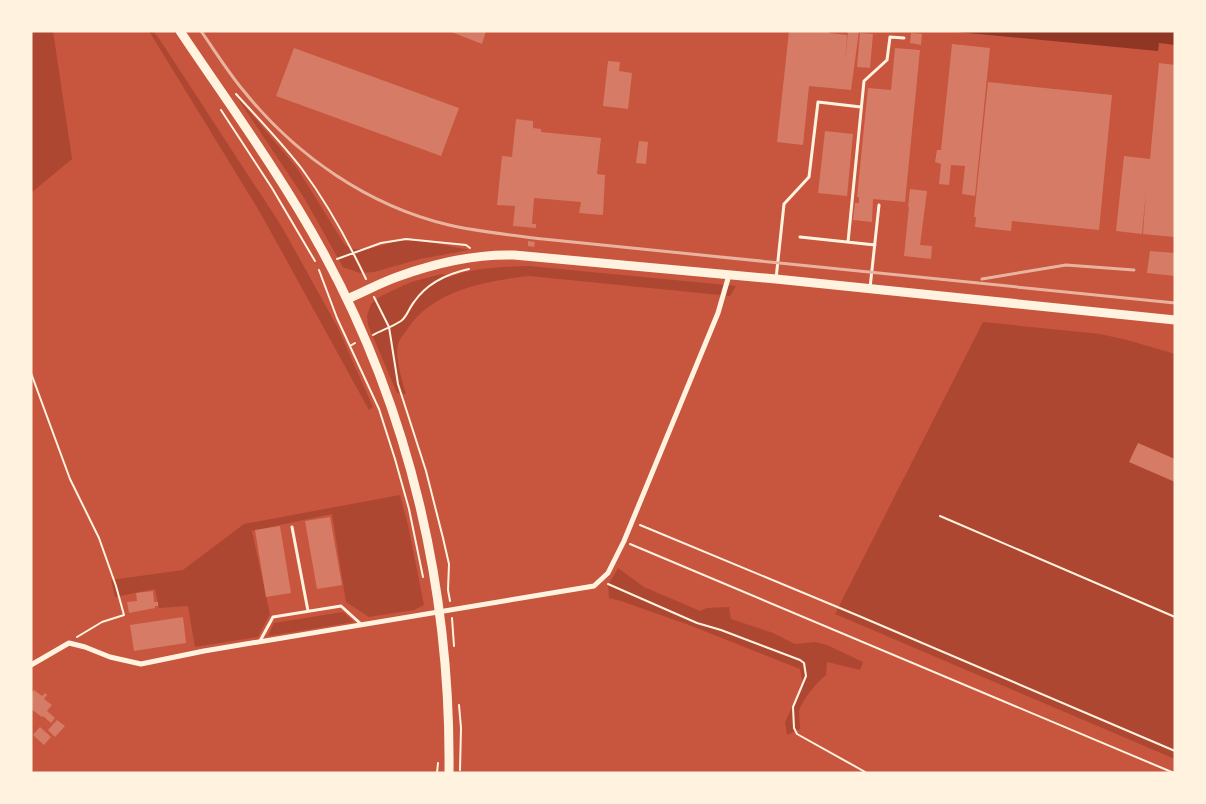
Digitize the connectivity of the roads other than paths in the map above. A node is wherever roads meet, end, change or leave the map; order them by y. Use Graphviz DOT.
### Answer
graph roads {
  1 [pos="180,31"];
  2 [pos="904,38"];
  3 [pos="861,107"];
  4 [pos="879,205"];
  5 [pos="800,237"];
  6 [pos="848,242"];
  7 [pos="875,245"];
  8 [pos="729,275"];
  9 [pos="776,279"];
  10 [pos="870,288"];
  11 [pos="347,298"];
  12 [pos="1175,320"];
  13 [pos="292,527"];
  14 [pos="308,611"];
  15 [pos="440,611"];
  16 [pos="362,624"];
  17 [pos="260,641"];
  18 [pos="31,665"];
  19 [pos="449,773"];
  1 -- 11 [label="street"];
  2 -- 3 [label="lane"];
  3 -- 6 [label="lane"];
  3 -- 9 [label="lane"];
  4 -- 7 [label="lane"];
  5 -- 6 [label="lane"];
  6 -- 7 [label="lane"];
  7 -- 10 [label="lane"];
  8 -- 9 [label="street"];
  8 -- 11 [label="street"];
  8 -- 15 [label="street"];
  9 -- 10 [label="street"];
  10 -- 12 [label="street"];
  11 -- 15 [label="street"];
  13 -- 14 [label="lane"];
  14 -- 16 [label="lane"];
  14 -- 17 [label="lane"];
  15 -- 16 [label="street"];
  15 -- 19 [label="street"];
  16 -- 17 [label="street"];
  17 -- 18 [label="street"];
}
